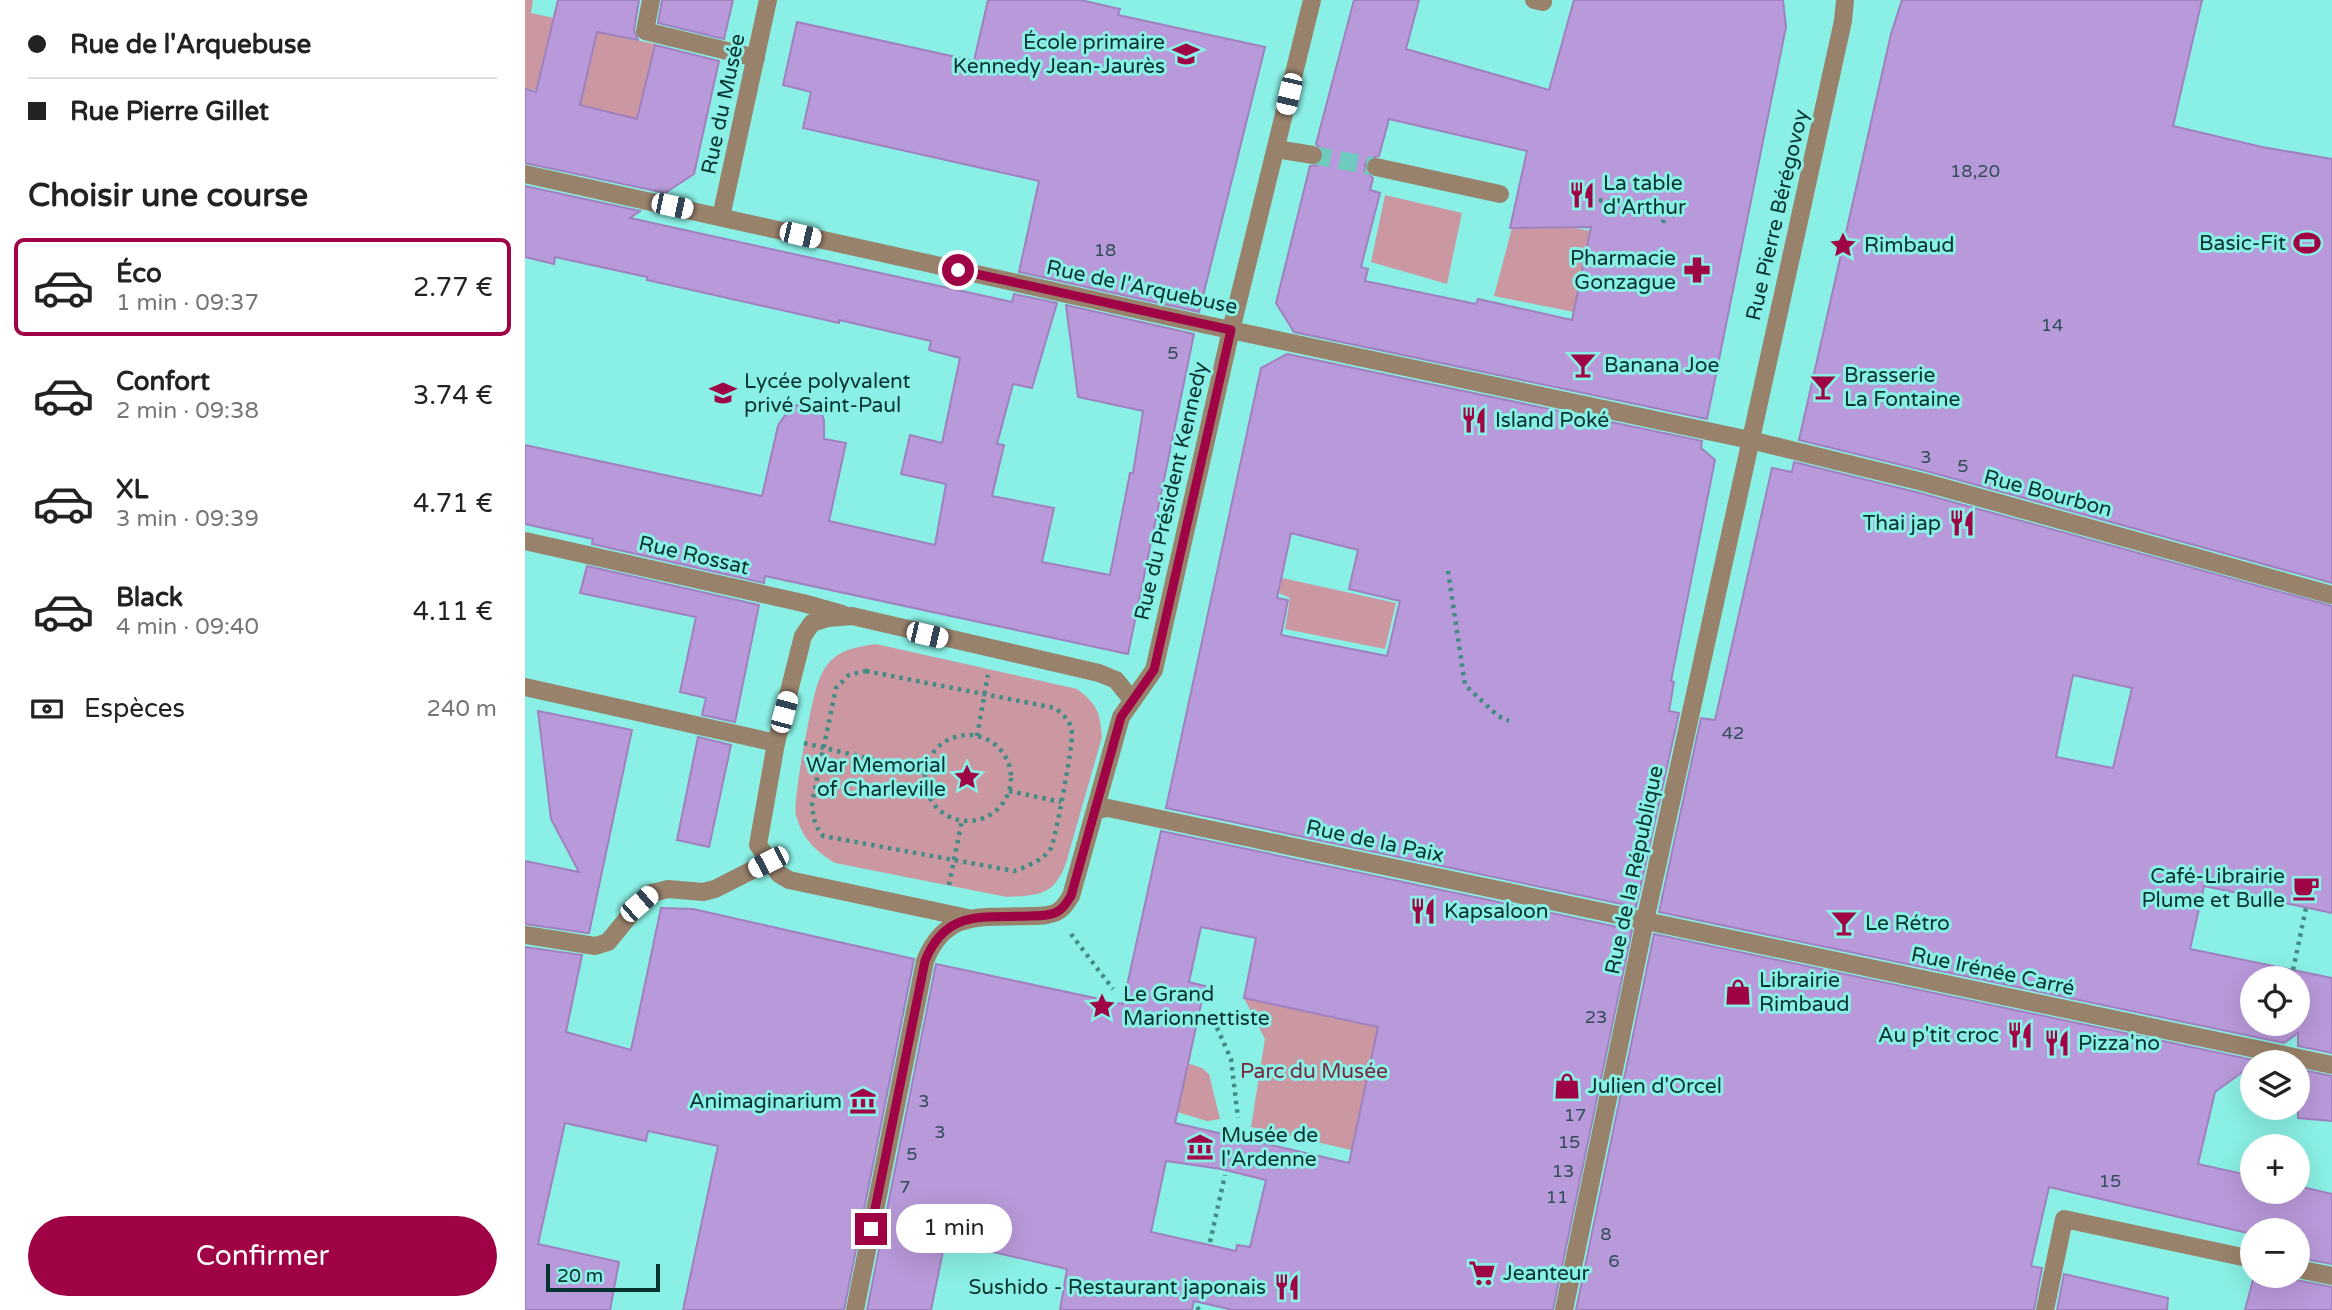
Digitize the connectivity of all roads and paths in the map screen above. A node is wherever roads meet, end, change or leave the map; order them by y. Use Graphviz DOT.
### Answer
graph roads {
  1 [pos="651,0"];
  2 [pos="768,0"];
  3 [pos="1312,0"];
  4 [pos="1845,0"];
  5 [pos="756,58"];
  6 [pos="1276,149"];
  7 [pos="1313,156"];
  8 [pos="1376,167"];
  9 [pos="525,174"];
  10 [pos="1500,194"];
  11 [pos="1599,200"];
  12 [pos="1665,213"];
  13 [pos="1678,216"];
  14 [pos="721,217"];
  15 [pos="1663,223"];
  16 [pos="1231,330"];
  17 [pos="1750,440"];
  18 [pos="525,541"];
  19 [pos="1448,571"];
  20 [pos="2332,595"];
  21 [pos="852,616"];
  22 [pos="992,649"];
  23 [pos="525,687"];
  24 [pos="984,693"];
  25 [pos="1132,700"];
  26 [pos="1509,721"];
  27 [pos="977,736"];
  28 [pos="776,740"];
  29 [pos="823,748"];
  30 [pos="925,772"];
  31 [pos="1009,791"];
  32 [pos="1060,802"];
  33 [pos="1097,810"];
  34 [pos="962,820"];
  35 [pos="954,860"];
  36 [pos="768,862"];
  37 [pos="2306,908"];
  38 [pos="1059,911"];
  39 [pos="943,913"];
  40 [pos="970,919"];
  41 [pos="1645,921"];
  42 [pos="525,935"];
  43 [pos="2294,966"];
  44 [pos="1112,989"];
  45 [pos="1210,1012"];
  46 [pos="2332,1065"];
  47 [pos="1238,1118"];
  48 [pos="1225,1175"];
  49 [pos="1210,1242"];
  50 [pos="2240,1256"];
  51 [pos="2310,1271"];
  52 [pos="2332,1276"];
  53 [pos="855,1310"];
  54 [pos="1564,1310"];
  55 [pos="2046,1310"];
  1 -- 5 [label="street"];
  2 -- 5 [label="street, Rue du Musée"];
  3 -- 6 [label="street, Rue du Président Kennedy"];
  4 -- 17 [label="street, Rue Pierre Bérégovoy"];
  5 -- 14 [label="street, Rue du Musée"];
  6 -- 7 [label="street"];
  6 -- 16 [label="street, Rue du Président Kennedy"];
  8 -- 10 [label="street"];
  9 -- 14 [label="street, Rue de l'Arquebuse"];
  11 -- 12 [label="path"];
  12 -- 13 [label="path"];
  12 -- 15 [label="path"];
  14 -- 16 [label="street, Rue de l'Arquebuse"];
  16 -- 17 [label="street, Rue de l'Arquebuse"];
  16 -- 25 [label="street, Rue du Président Kennedy"];
  17 -- 20 [label="street, Rue Bourbon"];
  17 -- 41 [label="street, Rue de la République"];
  18 -- 21 [label="street, Rue Rossat"];
  19 -- 26 [label="path"];
  21 -- 22 [label="street, Rue Rossat"];
  21 -- 28 [label="street"];
  22 -- 24 [label="path"];
  22 -- 25 [label="street, Rue Rossat"];
  23 -- 28 [label="street"];
  24 -- 27 [label="path"];
  24 -- 29 [label="path"];
  24 -- 32 [label="path"];
  25 -- 33 [label="street, Rue du Président Kennedy"];
  27 -- 30 [label="path"];
  27 -- 31 [label="path"];
  28 -- 29 [label="path"];
  28 -- 36 [label="street"];
  29 -- 30 [label="path"];
  29 -- 35 [label="path"];
  30 -- 34 [label="path"];
  31 -- 32 [label="path"];
  31 -- 34 [label="path"];
  32 -- 33 [label="path"];
  32 -- 35 [label="path"];
  33 -- 38 [label="street, Rue du Président Kennedy"];
  33 -- 41 [label="street, Rue de la Paix"];
  34 -- 35 [label="path"];
  35 -- 39 [label="path"];
  36 -- 39 [label="street"];
  36 -- 42 [label="street"];
  37 -- 43 [label="path"];
  38 -- 40 [label="street"];
  38 -- 44 [label="path"];
  39 -- 40 [label="street"];
  40 -- 53 [label="street"];
  41 -- 46 [label="street, Rue Irénée Carré"];
  41 -- 54 [label="street, Rue de la République"];
  45 -- 47 [label="path"];
  48 -- 49 [label="path"];
  50 -- 55 [label="street"];
  51 -- 52 [label="street"];
}
